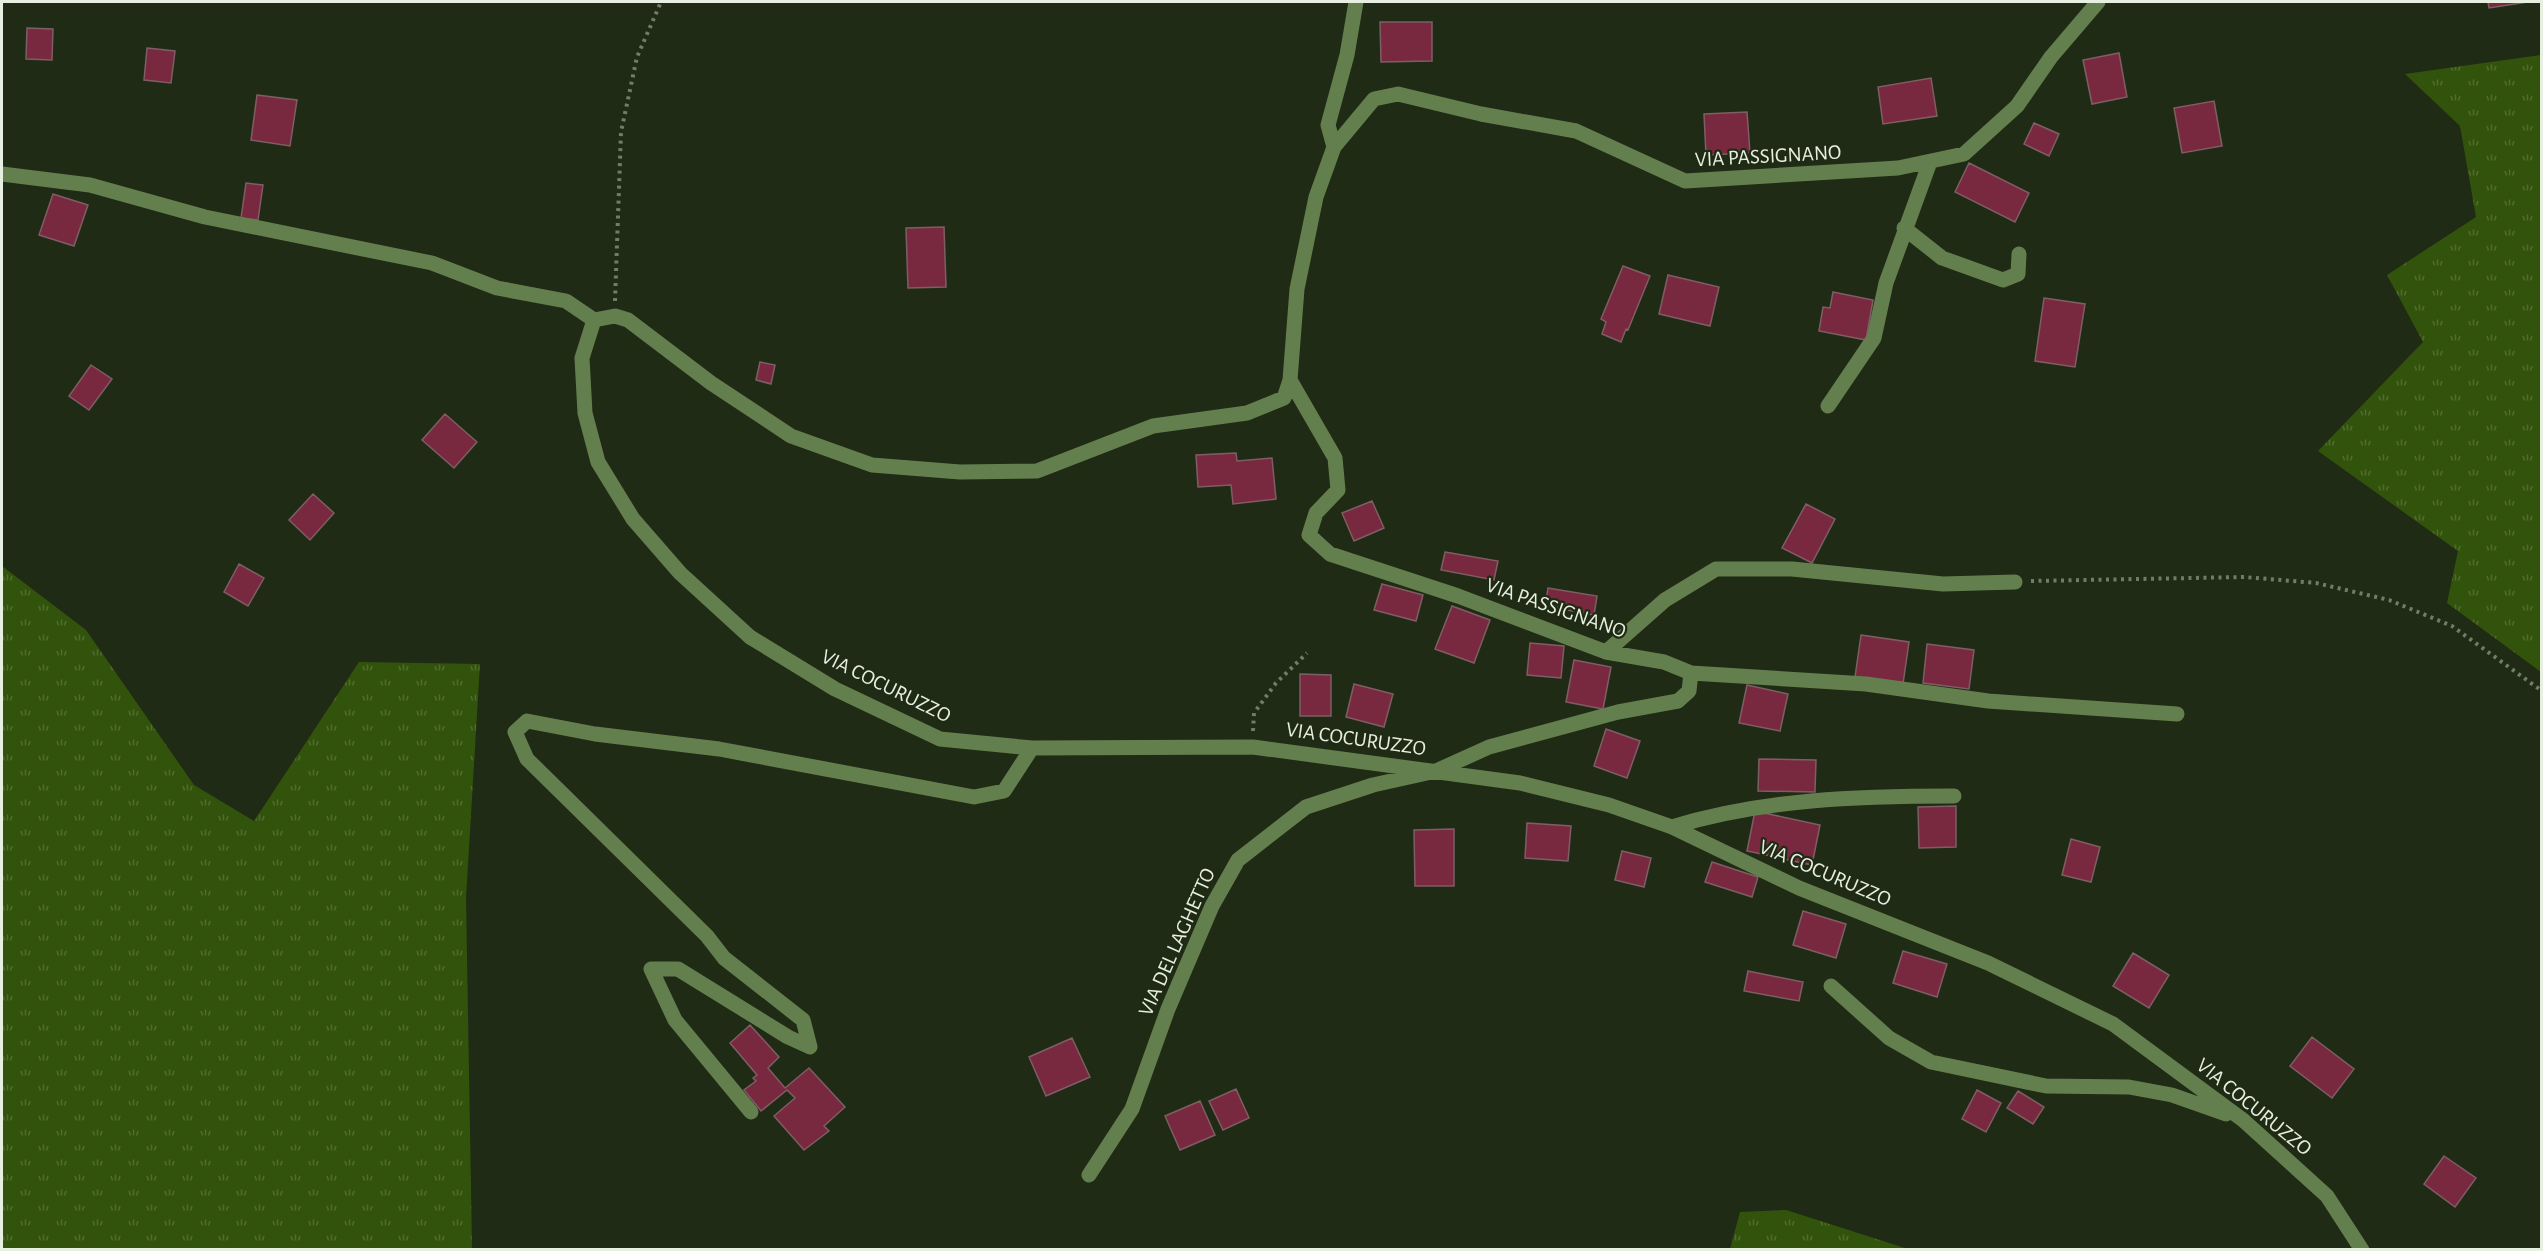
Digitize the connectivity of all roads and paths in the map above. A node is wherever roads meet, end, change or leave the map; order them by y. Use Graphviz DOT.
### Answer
graph roads {
  1 [pos="661,2"];
  2 [pos="1356,2"];
  3 [pos="2098,2"];
  4 [pos="1334,147"];
  5 [pos="1930,162"];
  6 [pos="2,174"];
  7 [pos="1904,228"];
  8 [pos="2019,255"];
  9 [pos="615,316"];
  10 [pos="594,320"];
  11 [pos="1290,380"];
  12 [pos="1828,406"];
  13 [pos="2015,582"];
  14 [pos="1606,652"];
  15 [pos="1307,653"];
  16 [pos="1691,673"];
  17 [pos="2541,691"];
  18 [pos="2177,714"];
  19 [pos="1252,747"];
  20 [pos="1032,748"];
  21 [pos="1436,771"];
  22 [pos="1954,796"];
  23 [pos="1672,827"];
  24 [pos="1831,986"];
  25 [pos="752,1112"];
  26 [pos="2243,1120"];
  27 [pos="1089,1175"];
  28 [pos="2362,1250"];
  1 -- 9 [label="path"];
  2 -- 4 [label="street"];
  3 -- 5 [label="street, VIA PASSIGNANO"];
  4 -- 5 [label="street, VIA PASSIGNANO"];
  4 -- 11 [label="street"];
  5 -- 7 [label="street"];
  6 -- 10 [label="street"];
  7 -- 8 [label="street"];
  7 -- 12 [label="street"];
  9 -- 10 [label="street"];
  9 -- 11 [label="street"];
  10 -- 20 [label="street, VIA COCURUZZO"];
  11 -- 14 [label="street, VIA PASSIGNANO"];
  13 -- 14 [label="street"];
  13 -- 17 [label="path"];
  14 -- 16 [label="street, VIA PASSIGNANO"];
  15 -- 19 [label="path"];
  16 -- 18 [label="street, VIA PASSIGNANO"];
  16 -- 21 [label="street"];
  19 -- 20 [label="street, VIA COCURUZZO"];
  19 -- 21 [label="street, VIA COCURUZZO"];
  20 -- 25 [label="street"];
  21 -- 23 [label="street, VIA COCURUZZO"];
  21 -- 27 [label="street, VIA DEL LAGHETTO"];
  22 -- 23 [label="street"];
  23 -- 26 [label="street, VIA COCURUZZO"];
  24 -- 26 [label="street"];
  26 -- 28 [label="street, VIA COCURUZZO"];
}
